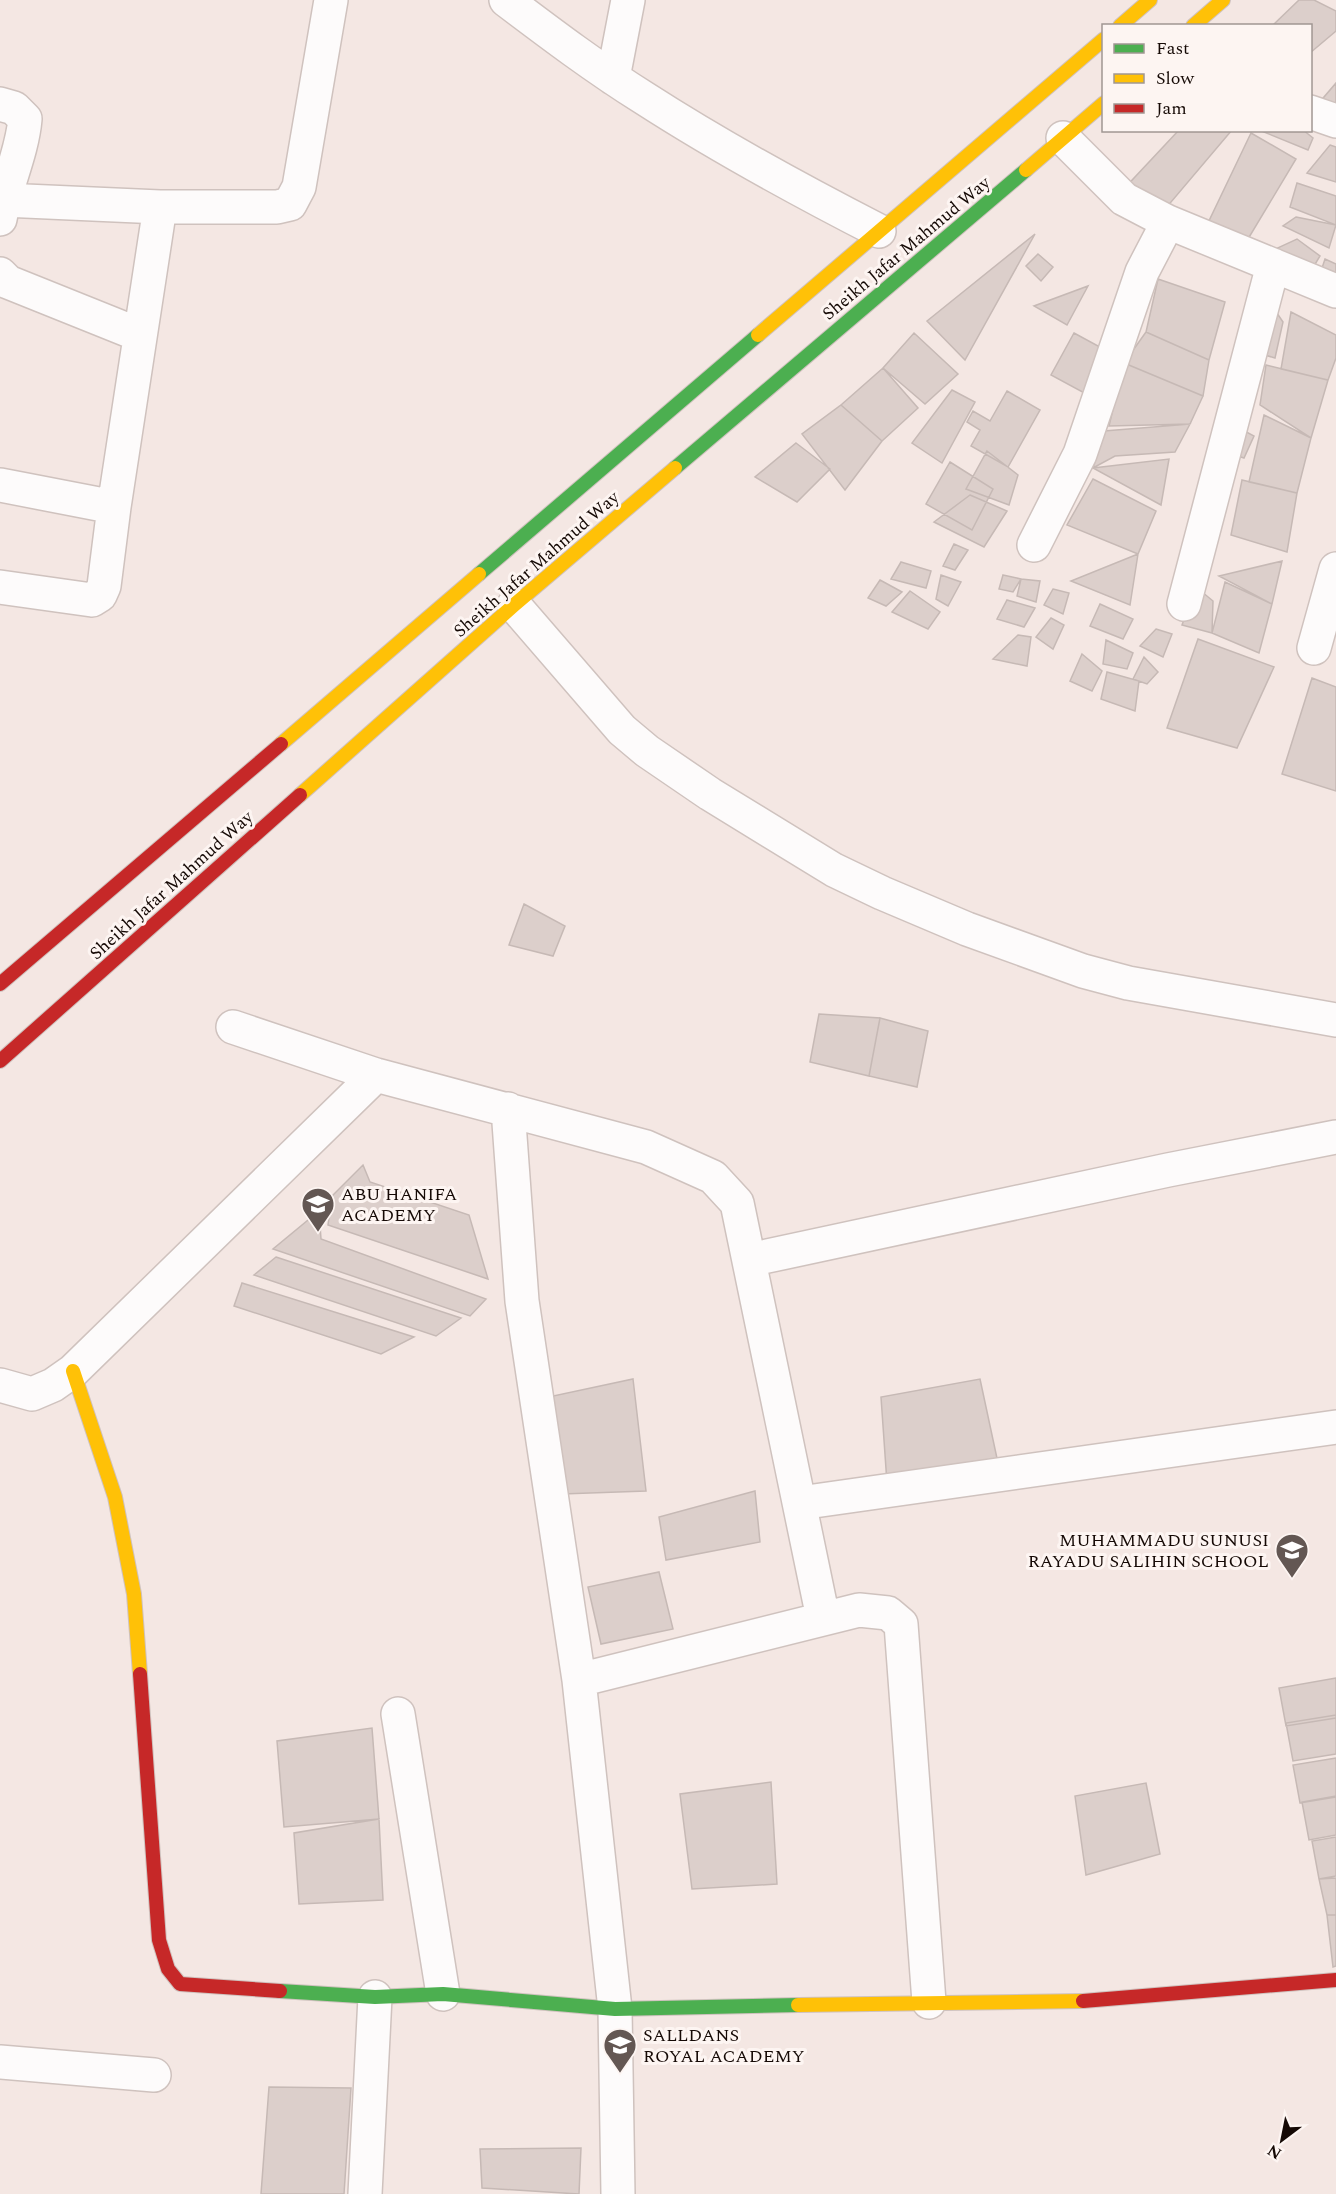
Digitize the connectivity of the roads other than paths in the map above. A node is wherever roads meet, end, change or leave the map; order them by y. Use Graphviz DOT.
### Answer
graph roads {
  1 [pos="331,0"];
  2 [pos="506,0"];
  3 [pos="628,0"];
  4 [pos="1150,0"];
  5 [pos="1223,0"];
  6 [pos="1122,24"];
  7 [pos="1195,24"];
  8 [pos="1102,41"];
  9 [pos="614,78"];
  10 [pos="0,104"];
  11 [pos="1102,105"];
  12 [pos="1312,112"];
  13 [pos="1336,122"];
  14 [pos="1063,138"];
  15 [pos="160,207"];
  16 [pos="2,210"];
  17 [pos="1168,222"];
  18 [pos="879,231"];
  19 [pos="1273,265"];
  20 [pos="0,274"];
  21 [pos="1336,291"];
  22 [pos="140,335"];
  23 [pos="0,485"];
  24 [pos="114,507"];
  25 [pos="1034,545"];
  26 [pos="1336,569"];
  27 [pos="0,587"];
  28 [pos="1184,604"];
  29 [pos="514,605"];
  30 [pos="1314,648"];
  31 [pos="0,984"];
  32 [pos="1336,1020"];
  33 [pos="233,1027"];
  34 [pos="0,1061"];
  35 [pos="376,1075"];
  36 [pos="508,1109"];
  37 [pos="1336,1137"];
  38 [pos="749,1260"];
  39 [pos="73,1371"];
  40 [pos="0,1386"];
  41 [pos="1336,1427"];
  42 [pos="800,1503"];
  43 [pos="823,1618"];
  44 [pos="579,1680"];
  45 [pos="398,1714"];
  46 [pos="1336,1980"];
  47 [pos="443,1994"];
  48 [pos="375,1997"];
  49 [pos="929,2002"];
  50 [pos="615,2008"];
  51 [pos="0,2062"];
  52 [pos="154,2075"];
  53 [pos="365,2194"];
  54 [pos="618,2194"];
  1 -- 15 [label="street"];
  2 -- 9 [label="street"];
  3 -- 9 [label="street"];
  4 -- 6 [label="main road"];
  5 -- 7 [label="main road"];
  8 -- 18 [label="main road, Sheikh Jafar Mahmud Way"];
  9 -- 18 [label="street"];
  10 -- 16 [label="street"];
  11 -- 14 [label="main road, Sheikh Jafar Mahmud Way"];
  12 -- 13 [label="street"];
  14 -- 17 [label="street"];
  14 -- 29 [label="main road, Sheikh Jafar Mahmud Way"];
  15 -- 16 [label="street"];
  15 -- 22 [label="street"];
  17 -- 19 [label="street"];
  17 -- 25 [label="street"];
  18 -- 31 [label="main road, Sheikh Jafar Mahmud Way"];
  19 -- 21 [label="street"];
  19 -- 28 [label="street"];
  20 -- 22 [label="street"];
  22 -- 24 [label="street"];
  23 -- 24 [label="street"];
  24 -- 27 [label="street"];
  26 -- 30 [label="street"];
  29 -- 32 [label="street"];
  29 -- 34 [label="main road, Sheikh Jafar Mahmud Way"];
  33 -- 35 [label="street"];
  35 -- 36 [label="street"];
  35 -- 39 [label="street"];
  36 -- 38 [label="street"];
  36 -- 44 [label="street"];
  37 -- 38 [label="street"];
  38 -- 42 [label="street"];
  39 -- 40 [label="street"];
  39 -- 48 [label="main road"];
  41 -- 42 [label="street"];
  42 -- 43 [label="street"];
  43 -- 44 [label="street"];
  43 -- 49 [label="street"];
  44 -- 50 [label="street"];
  45 -- 47 [label="street"];
  46 -- 49 [label="main road"];
  47 -- 48 [label="main road"];
  47 -- 50 [label="main road"];
  48 -- 53 [label="street"];
  49 -- 50 [label="main road"];
  50 -- 54 [label="street"];
  51 -- 52 [label="street"];
}
